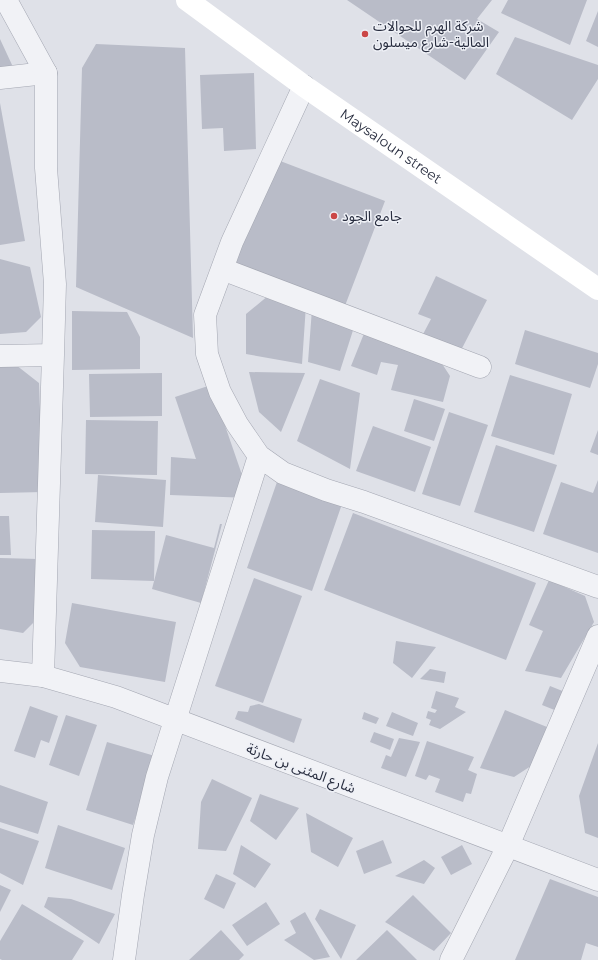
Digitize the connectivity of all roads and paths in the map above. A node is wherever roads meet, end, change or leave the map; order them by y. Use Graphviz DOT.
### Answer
graph roads {
  1 [pos="6,0"];
  2 [pos="187,0"];
  3 [pos="46,73"];
  4 [pos="0,78"];
  5 [pos="304,86"];
  6 [pos="222,269"];
  7 [pos="598,289"];
  8 [pos="53,355"];
  9 [pos="0,356"];
  10 [pos="480,367"];
  11 [pos="259,456"];
  12 [pos="598,587"];
  13 [pos="598,636"];
  14 [pos="0,672"];
  15 [pos="43,676"];
  16 [pos="175,720"];
  17 [pos="508,846"];
  18 [pos="598,880"];
  19 [pos="124,960"];
  20 [pos="451,960"];
  1 -- 3 [label="street"];
  2 -- 5 [label="main road, Maysaloun street"];
  3 -- 4 [label="street"];
  3 -- 8 [label="street"];
  5 -- 6 [label="street"];
  5 -- 7 [label="main road, Maysaloun street"];
  6 -- 10 [label="street"];
  6 -- 11 [label="street"];
  8 -- 9 [label="street"];
  8 -- 15 [label="street"];
  11 -- 12 [label="street"];
  11 -- 16 [label="street"];
  13 -- 17 [label="street"];
  14 -- 15 [label="street, شارع المثنى بن حارثة"];
  15 -- 16 [label="street, شارع المثنى بن حارثة"];
  16 -- 17 [label="street, شارع المثنى بن حارثة"];
  16 -- 19 [label="street"];
  17 -- 18 [label="street, شارع المثنى بن حارثة"];
  17 -- 20 [label="street"];
}
